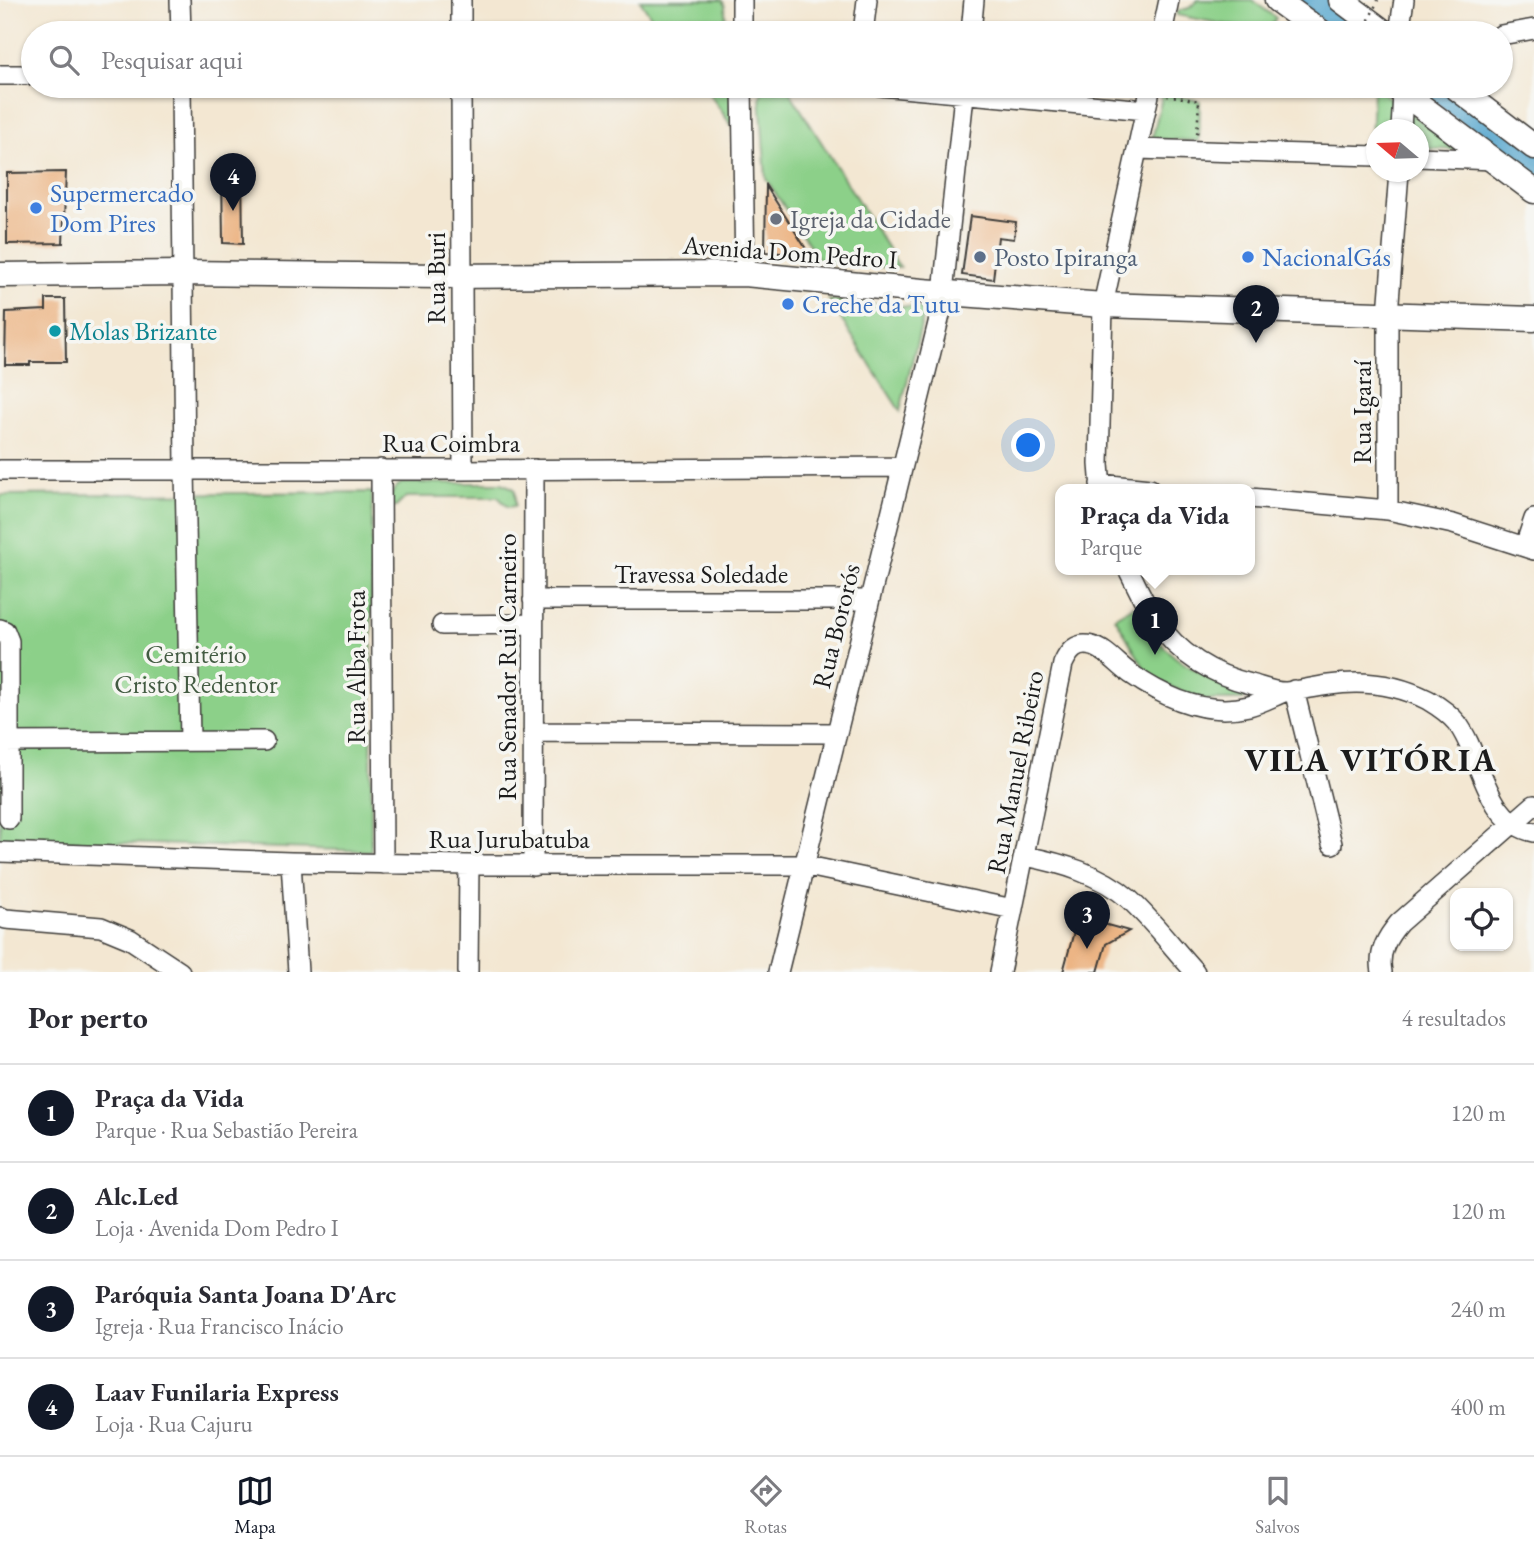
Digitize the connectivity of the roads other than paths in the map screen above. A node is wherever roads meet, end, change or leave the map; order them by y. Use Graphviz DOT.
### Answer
graph roads {
  1 [pos="180,0"];
  2 [pos="461,0"];
  3 [pos="742,0"];
  4 [pos="867,0"];
  5 [pos="974,0"];
  6 [pos="1169,0"];
  7 [pos="1277,0"];
  8 [pos="1341,0"];
  9 [pos="1404,0"];
  10 [pos="181,21"];
  11 [pos="461,21"];
  12 [pos="742,21"];
  13 [pos="864,21"];
  14 [pos="972,21"];
  15 [pos="1165,21"];
  16 [pos="1306,21"];
  17 [pos="1369,21"];
  18 [pos="1401,21"];
  19 [pos="1534,29"];
  20 [pos="1513,33"];
  21 [pos="0,75"];
  22 [pos="21,75"];
  23 [pos="181,98"];
  24 [pos="461,98"];
  25 [pos="742,98"];
  26 [pos="964,98"];
  27 [pos="1149,98"];
  28 [pos="1399,98"];
  29 [pos="1410,98"];
  30 [pos="1470,98"];
  31 [pos="1400,119"];
  32 [pos="1534,147"];
  33 [pos="1137,149"];
  34 [pos="1366,156"];
  35 [pos="1429,158"];
  36 [pos="1494,160"];
  37 [pos="1398,182"];
  38 [pos="1534,191"];
  39 [pos="183,273"];
  40 [pos="744,274"];
  41 [pos="0,275"];
  42 [pos="462,276"];
  43 [pos="943,293"];
  44 [pos="1103,305"];
  45 [pos="1388,314"];
  46 [pos="1534,319"];
  47 [pos="902,467"];
  48 [pos="185,469"];
  49 [pos="534,469"];
  50 [pos="0,470"];
  51 [pos="381,470"];
  52 [pos="463,470"];
  53 [pos="1100,484"];
  54 [pos="1255,498"];
  55 [pos="1388,510"];
  56 [pos="1534,519"];
  57 [pos="1530,548"];
  58 [pos="1131,575"];
  59 [pos="533,600"];
  60 [pos="869,600"];
  61 [pos="533,624"];
  62 [pos="442,625"];
  63 [pos="0,629"];
  64 [pos="5,669"];
  65 [pos="1289,691"];
  66 [pos="533,733"];
  67 [pos="836,733"];
  68 [pos="4,741"];
  69 [pos="190,741"];
  70 [pos="264,741"];
  71 [pos="1534,805"];
  72 [pos="9,819"];
  73 [pos="1513,823"];
  74 [pos="1534,832"];
  75 [pos="1332,844"];
  76 [pos="0,852"];
  77 [pos="1025,856"];
  78 [pos="291,862"];
  79 [pos="383,864"];
  80 [pos="469,865"];
  81 [pos="803,865"];
  82 [pos="533,866"];
  83 [pos="1013,909"];
  84 [pos="0,917"];
  85 [pos="1189,970"];
  86 [pos="180,972"];
  87 [pos="298,972"];
  88 [pos="468,972"];
  89 [pos="778,972"];
  90 [pos="1000,972"];
  91 [pos="1382,972"];
  1 -- 10 [label="street"];
  2 -- 11 [label="street"];
  3 -- 12 [label="street"];
  4 -- 13 [label="street"];
  5 -- 14 [label="street"];
  6 -- 15 [label="street"];
  7 -- 16 [label="main road"];
  8 -- 17 [label="main road"];
  9 -- 18 [label="street"];
  19 -- 20 [label="street"];
  21 -- 22 [label="street"];
  23 -- 39 [label="street"];
  24 -- 42 [label="street, Rua Buri"];
  25 -- 40 [label="street"];
  26 -- 43 [label="street, Rua Bororós"];
  27 -- 33 [label="street"];
  28 -- 31 [label="street"];
  29 -- 36 [label="main road"];
  30 -- 32 [label="main road"];
  33 -- 34 [label="street"];
  33 -- 44 [label="street"];
  35 -- 36 [label="street"];
  36 -- 38 [label="main road"];
  37 -- 45 [label="street, Rua Igaraí"];
  39 -- 41 [label="main road, Avenida Dom Pedro I"];
  39 -- 42 [label="main road, Avenida Dom Pedro I"];
  39 -- 48 [label="street"];
  40 -- 42 [label="main road, Avenida Dom Pedro I"];
  40 -- 43 [label="main road, Avenida Dom Pedro I"];
  42 -- 52 [label="street, Rua Buri"];
  43 -- 44 [label="main road, Avenida Dom Pedro I"];
  43 -- 47 [label="street, Rua Bororós"];
  44 -- 45 [label="main road, Avenida Dom Pedro I"];
  44 -- 53 [label="street"];
  45 -- 46 [label="main road, Avenida Dom Pedro I"];
  45 -- 55 [label="street, Rua Igaraí"];
  47 -- 49 [label="street, Rua Coimbra"];
  47 -- 60 [label="street, Rua Bororós"];
  48 -- 50 [label="street, Rua Coimbra"];
  48 -- 51 [label="street, Rua Coimbra"];
  48 -- 69 [label="street"];
  49 -- 52 [label="street, Rua Coimbra"];
  49 -- 59 [label="street, Rua Senador Rui Carneiro"];
  51 -- 52 [label="street, Rua Coimbra"];
  51 -- 79 [label="street, Rua Alba Frota"];
  54 -- 55 [label="street"];
  55 -- 57 [label="street"];
  56 -- 57 [label="street"];
  58 -- 65 [label="street"];
  59 -- 60 [label="street, Travessa Soledade"];
  59 -- 61 [label="street, Rua Senador Rui Carneiro"];
  60 -- 67 [label="street, Rua Bororós"];
  61 -- 62 [label="street"];
  61 -- 66 [label="street, Rua Senador Rui Carneiro"];
  63 -- 64 [label="street"];
  64 -- 68 [label="street"];
  65 -- 73 [label="street"];
  65 -- 75 [label="street"];
  65 -- 77 [label="street, Rua Manuel Ribeiro"];
  66 -- 67 [label="street"];
  66 -- 82 [label="street, Rua Senador Rui Carneiro"];
  67 -- 81 [label="street, Rua Bororós"];
  68 -- 69 [label="street"];
  68 -- 72 [label="street"];
  69 -- 70 [label="street"];
  71 -- 73 [label="street"];
  73 -- 74 [label="street"];
  73 -- 91 [label="street"];
  76 -- 78 [label="street, Rua Jurubatuba"];
  77 -- 83 [label="street, Rua Manuel Ribeiro"];
  77 -- 85 [label="street"];
  78 -- 79 [label="street, Rua Jurubatuba"];
  78 -- 87 [label="street"];
  79 -- 80 [label="street, Rua Jurubatuba"];
  80 -- 82 [label="street, Rua Jurubatuba"];
  80 -- 88 [label="street"];
  81 -- 82 [label="street, Rua Jurubatuba"];
  81 -- 83 [label="street, Rua Jurubatuba"];
  81 -- 89 [label="street, Rua Bororós"];
  83 -- 90 [label="street, Rua Manuel Ribeiro"];
  84 -- 86 [label="street"];
}
